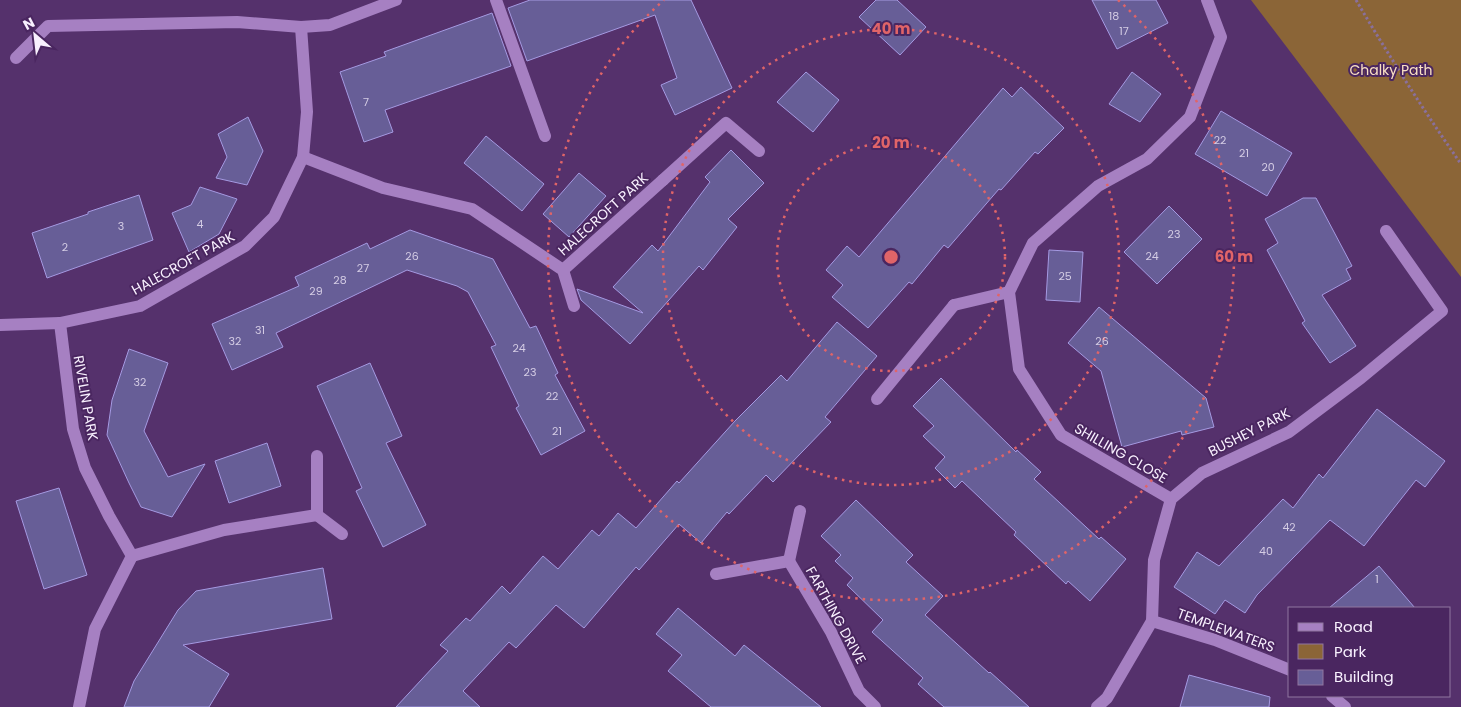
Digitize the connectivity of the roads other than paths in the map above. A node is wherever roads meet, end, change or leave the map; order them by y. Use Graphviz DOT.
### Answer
graph roads {
  1 [pos="396,0"];
  2 [pos="496,0"];
  3 [pos="1207,0"];
  4 [pos="301,27"];
  5 [pos="16,58"];
  6 [pos="546,136"];
  7 [pos="759,151"];
  8 [pos="303,157"];
  9 [pos="1386,231"];
  10 [pos="563,270"];
  11 [pos="1008,292"];
  12 [pos="574,306"];
  13 [pos="60,323"];
  14 [pos="0,325"];
  15 [pos="877,399"];
  16 [pos="317,456"];
  17 [pos="1171,499"];
  18 [pos="800,511"];
  19 [pos="317,515"];
  20 [pos="342,534"];
  21 [pos="132,556"];
  22 [pos="789,561"];
  23 [pos="716,574"];
  24 [pos="1152,621"];
  25 [pos="1288,669"];
  26 [pos="1333,697"];
  27 [pos="80,707"];
  28 [pos="875,707"];
  29 [pos="1097,707"];
  30 [pos="1345,707"];
  1 -- 4 [label="street"];
  2 -- 6 [label="street"];
  3 -- 11 [label="street"];
  4 -- 5 [label="street"];
  4 -- 8 [label="street, HALECROFT PARK"];
  7 -- 10 [label="street, HALECROFT PARK"];
  8 -- 10 [label="street, HALECROFT PARK"];
  8 -- 13 [label="street, HALECROFT PARK"];
  9 -- 17 [label="street, BUSHEY PARK"];
  10 -- 12 [label="street, HALECROFT PARK"];
  11 -- 15 [label="street"];
  11 -- 17 [label="street, SHILLING CLOSE"];
  13 -- 14 [label="street, HALECROFT PARK"];
  13 -- 21 [label="street, RIVELIN PARK"];
  16 -- 19 [label="street"];
  17 -- 24 [label="street"];
  18 -- 22 [label="street, FARTHING DRIVE"];
  19 -- 20 [label="street"];
  19 -- 21 [label="street"];
  21 -- 27 [label="street"];
  22 -- 23 [label="street, FARTHING DRIVE"];
  22 -- 28 [label="street, FARTHING DRIVE"];
  24 -- 25 [label="street, TEMPLEWATERS"];
  24 -- 29 [label="street"];
  26 -- 30 [label="street"];
}
